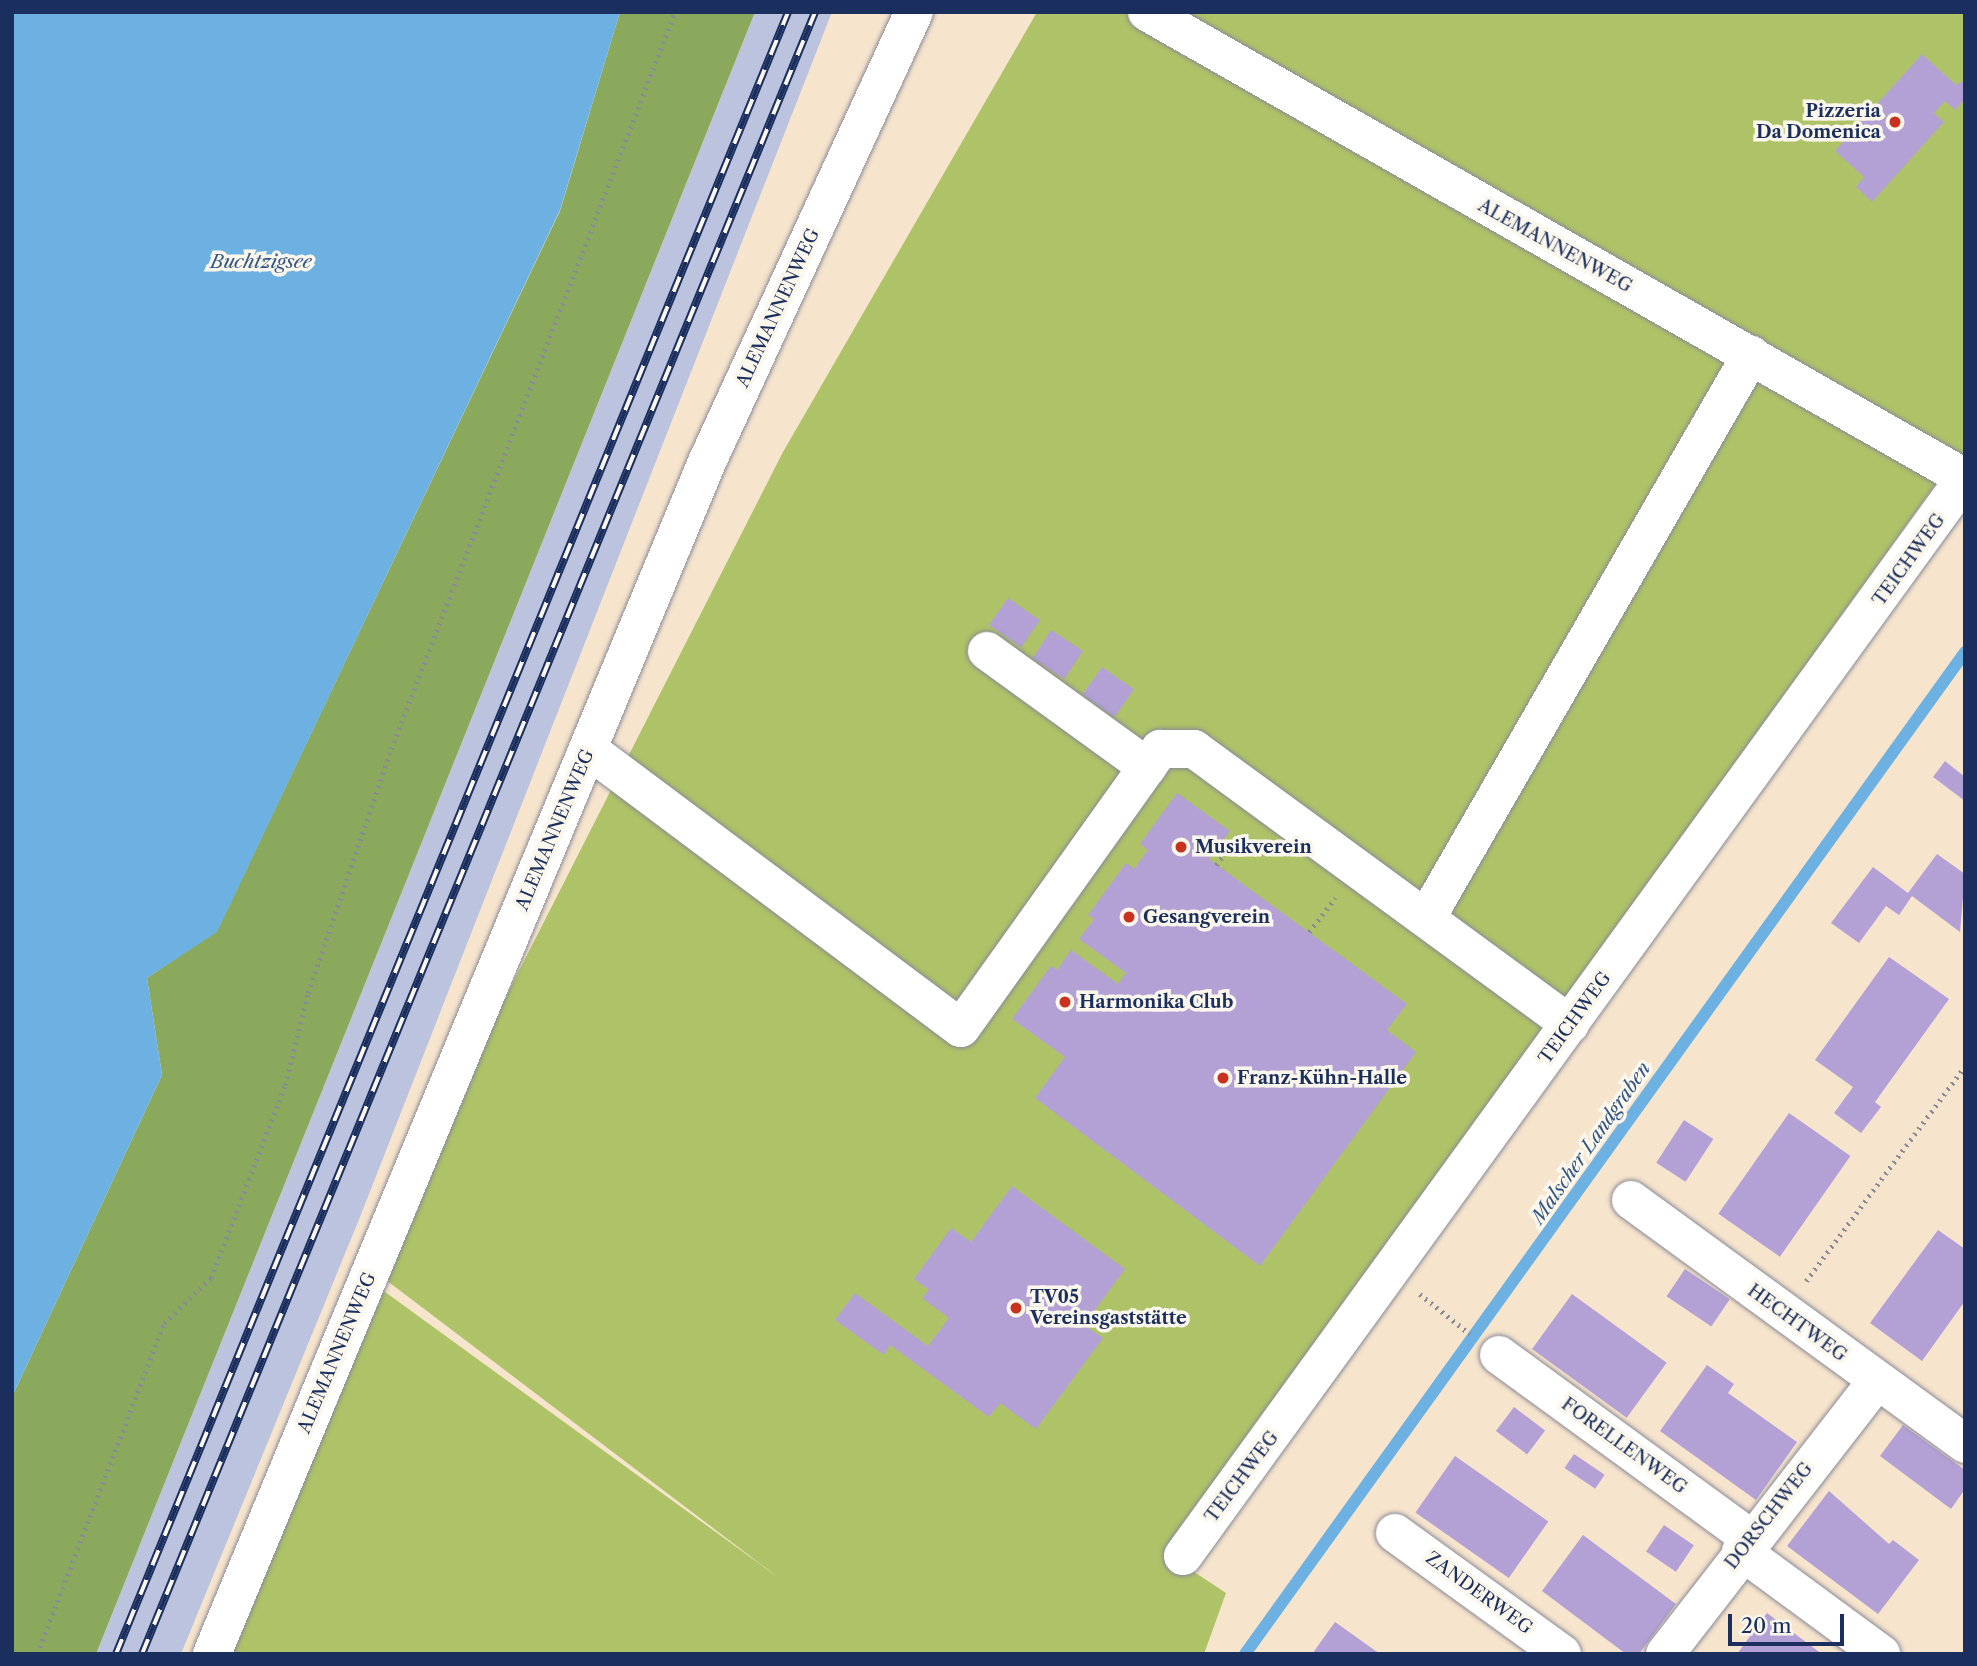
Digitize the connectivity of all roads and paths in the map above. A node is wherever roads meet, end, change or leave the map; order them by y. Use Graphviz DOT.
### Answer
graph roads {
  1 [pos="675,12"];
  2 [pos="914,12"];
  3 [pos="1147,12"];
  4 [pos="1751,355"];
  5 [pos="1965,478"];
  6 [pos="987,651"];
  7 [pos="589,750"];
  8 [pos="1147,767"];
  9 [pos="1427,917"];
  10 [pos="1570,1024"];
  11 [pos="1965,1066"];
  12 [pos="1631,1200"];
  13 [pos="1783,1313"];
  14 [pos="1499,1355"];
  15 [pos="1877,1381"];
  16 [pos="1965,1444"];
  17 [pos="1395,1533"];
  18 [pos="1745,1544"];
  19 [pos="1183,1556"];
  20 [pos="37,1654"];
  21 [pos="212,1654"];
  22 [pos="1562,1654"];
  23 [pos="1665,1654"];
  24 [pos="1881,1654"];
  1 -- 20 [label="path"];
  2 -- 7 [label="street, ALEMANNENWEG"];
  3 -- 4 [label="street, ALEMANNENWEG"];
  4 -- 5 [label="street, ALEMANNENWEG"];
  4 -- 9 [label="street"];
  5 -- 10 [label="street, TEICHWEG"];
  6 -- 8 [label="street"];
  7 -- 8 [label="street"];
  7 -- 21 [label="street, ALEMANNENWEG"];
  8 -- 9 [label="street"];
  9 -- 10 [label="street"];
  10 -- 19 [label="street, TEICHWEG"];
  11 -- 13 [label="path"];
  12 -- 13 [label="street, HECHTWEG"];
  13 -- 15 [label="street, HECHTWEG"];
  14 -- 18 [label="street, FORELLENWEG"];
  15 -- 16 [label="street, HECHTWEG"];
  15 -- 18 [label="street, DORSCHWEG"];
  17 -- 22 [label="street, ZANDERWEG"];
  18 -- 23 [label="street, DORSCHWEG"];
  18 -- 24 [label="street, FORELLENWEG"];
}
